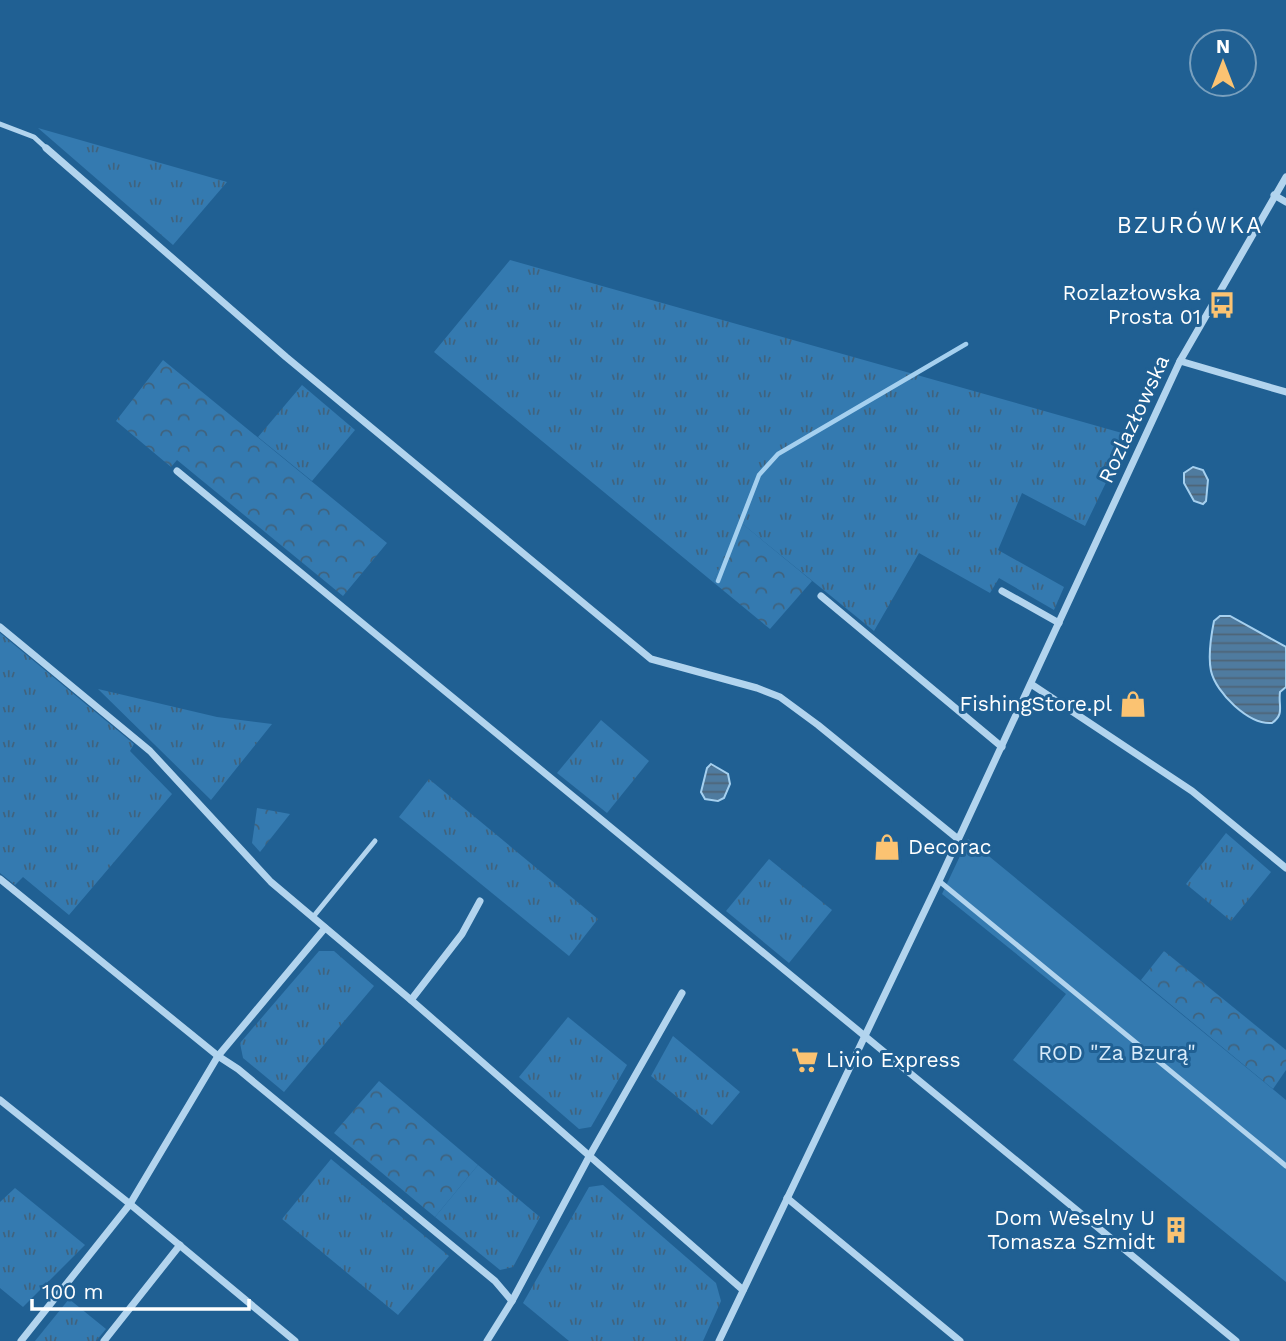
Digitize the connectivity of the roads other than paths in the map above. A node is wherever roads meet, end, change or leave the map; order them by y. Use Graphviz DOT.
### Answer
graph roads {
  1 [pos="0,124"];
  2 [pos="46,148"];
  3 [pos="1286,177"];
  4 [pos="1274,195"];
  5 [pos="1286,202"];
  6 [pos="1180,361"];
  7 [pos="1286,392"];
  8 [pos="177,471"];
  9 [pos="1002,591"];
  10 [pos="821,596"];
  11 [pos="1059,623"];
  12 [pos="0,627"];
  13 [pos="1031,684"];
  14 [pos="1002,747"];
  15 [pos="958,839"];
  16 [pos="375,841"];
  17 [pos="1286,868"];
  18 [pos="0,879"];
  19 [pos="939,881"];
  20 [pos="480,901"];
  21 [pos="313,918"];
  22 [pos="325,928"];
  23 [pos="682,993"];
  24 [pos="411,1000"];
  25 [pos="864,1035"];
  26 [pos="218,1056"];
  27 [pos="0,1100"];
  28 [pos="590,1156"];
  29 [pos="1286,1166"];
  30 [pos="787,1198"];
  31 [pos="130,1204"];
  32 [pos="180,1245"];
  33 [pos="743,1290"];
  34 [pos="512,1301"];
  35 [pos="22,1341"];
  36 [pos="104,1341"];
  37 [pos="295,1341"];
  38 [pos="487,1341"];
  39 [pos="719,1341"];
  40 [pos="960,1341"];
  41 [pos="1236,1341"];
  1 -- 2 [label="lane"];
  2 -- 15 [label="street"];
  3 -- 4 [label="street, Rozlazłowska"];
  4 -- 5 [label="street"];
  4 -- 6 [label="street, Rozlazłowska"];
  6 -- 7 [label="street"];
  6 -- 11 [label="street, Rozlazłowska"];
  8 -- 25 [label="street"];
  9 -- 11 [label="street"];
  10 -- 14 [label="street"];
  11 -- 13 [label="street, Rozlazłowska"];
  12 -- 21 [label="street"];
  13 -- 14 [label="street, Rozlazłowska"];
  13 -- 17 [label="street"];
  14 -- 15 [label="street, Rozlazłowska"];
  15 -- 19 [label="street, Rozlazłowska"];
  16 -- 21 [label="lane"];
  18 -- 26 [label="street"];
  19 -- 25 [label="street, Rozlazłowska"];
  19 -- 29 [label="lane"];
  20 -- 24 [label="street"];
  21 -- 22 [label="street"];
  22 -- 24 [label="street"];
  22 -- 26 [label="street"];
  23 -- 28 [label="street"];
  24 -- 28 [label="street"];
  25 -- 30 [label="street, Rozlazłowska"];
  25 -- 41 [label="street"];
  26 -- 31 [label="street"];
  26 -- 34 [label="street"];
  27 -- 31 [label="street"];
  28 -- 33 [label="street"];
  28 -- 34 [label="street"];
  30 -- 33 [label="street, Rozlazłowska"];
  30 -- 40 [label="street"];
  31 -- 32 [label="street"];
  31 -- 35 [label="street"];
  32 -- 36 [label="street"];
  32 -- 37 [label="street"];
  33 -- 39 [label="street, Rozlazłowska"];
  34 -- 38 [label="street"];
}
